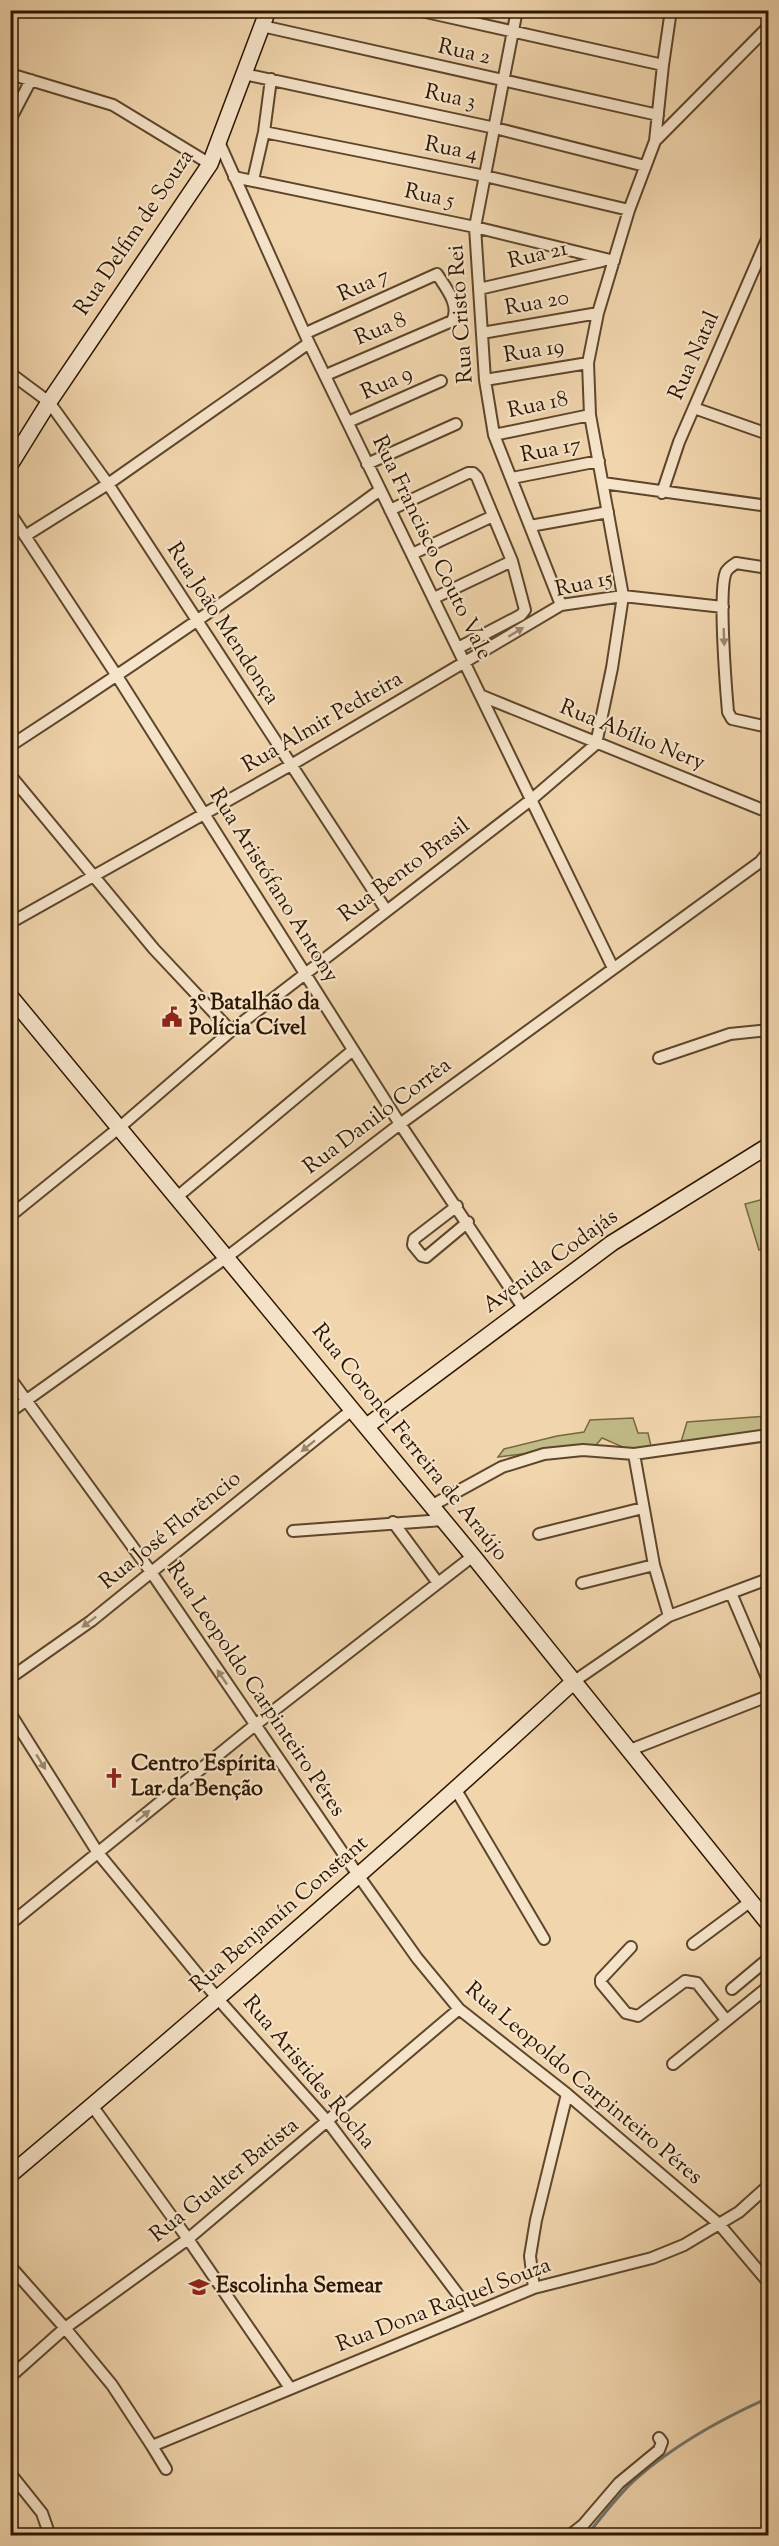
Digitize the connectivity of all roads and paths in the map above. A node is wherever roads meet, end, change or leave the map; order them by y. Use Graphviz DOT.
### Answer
graph roads {
  1 [pos="268,10"];
  2 [pos="417,10"];
  3 [pos="518,10"];
  4 [pos="671,10"];
  5 [pos="262,26"];
  6 [pos="768,27"];
  7 [pos="513,32"];
  8 [pos="663,65"];
  9 [pos="10,74"];
  10 [pos="244,74"];
  11 [pos="271,79"];
  12 [pos="31,80"];
  13 [pos="504,82"];
  14 [pos="658,115"];
  15 [pos="10,120"];
  16 [pos="495,128"];
  17 [pos="264,132"];
  18 [pos="655,141"];
  19 [pos="219,142"];
  20 [pos="210,164"];
  21 [pos="645,166"];
  22 [pos="234,177"];
  23 [pos="485,177"];
  24 [pos="253,180"];
  25 [pos="629,210"];
  26 [pos="476,227"];
  27 [pos="768,237"];
  28 [pos="610,260"];
  29 [pos="479,289"];
  30 [pos="598,313"];
  31 [pos="452,321"];
  32 [pos="482,333"];
  33 [pos="308,338"];
  34 [pos="588,363"];
  35 [pos="10,374"];
  36 [pos="326,375"];
  37 [pos="485,380"];
  38 [pos="441,381"];
  39 [pos="49,402"];
  40 [pos="694,408"];
  41 [pos="590,415"];
  42 [pos="348,423"];
  43 [pos="456,424"];
  44 [pos="768,434"];
  45 [pos="494,435"];
  46 [pos="599,461"];
  47 [pos="368,464"];
  48 [pos="10,465"];
  49 [pos="512,478"];
  50 [pos="603,483"];
  51 [pos="108,484"];
  52 [pos="380,490"];
  53 [pos="662,493"];
  54 [pos="768,506"];
  55 [pos="390,510"];
  56 [pos="608,512"];
  57 [pos="10,513"];
  58 [pos="493,516"];
  59 [pos="530,526"];
  60 [pos="25,536"];
  61 [pos="412,554"];
  62 [pos="512,561"];
  63 [pos="768,568"];
  64 [pos="623,596"];
  65 [pos="434,598"];
  66 [pos="561,606"];
  67 [pos="723,607"];
  68 [pos="196,621"];
  69 [pos="458,648"];
  70 [pos="466,662"];
  71 [pos="117,676"];
  72 [pos="482,696"];
  73 [pos="768,727"];
  74 [pos="596,744"];
  75 [pos="10,746"];
  76 [pos="291,765"];
  77 [pos="10,775"];
  78 [pos="531,799"];
  79 [pos="768,812"];
  80 [pos="204,813"];
  81 [pos="768,852"];
  82 [pos="764,863"];
  83 [pos="95,876"];
  84 [pos="386,910"];
  85 [pos="10,922"];
  86 [pos="613,968"];
  87 [pos="304,972"];
  88 [pos="10,996"];
  89 [pos="768,1030"];
  90 [pos="231,1031"];
  91 [pos="353,1050"];
  92 [pos="658,1058"];
  93 [pos="400,1124"];
  94 [pos="120,1127"];
  95 [pos="768,1146"];
  96 [pos="177,1197"];
  97 [pos="457,1206"];
  98 [pos="10,1215"];
  99 [pos="468,1222"];
  100 [pos="227,1257"];
  101 [pos="524,1309"];
  102 [pos="10,1378"];
  103 [pos="28,1400"];
  104 [pos="353,1409"];
  105 [pos="10,1412"];
  106 [pos="367,1426"];
  107 [pos="768,1436"];
  108 [pos="634,1454"];
  109 [pos="431,1506"];
  110 [pos="643,1509"];
  111 [pos="443,1520"];
  112 [pos="393,1522"];
  113 [pos="294,1531"];
  114 [pos="539,1534"];
  115 [pos="473,1556"];
  116 [pos="654,1565"];
  117 [pos="151,1572"];
  118 [pos="768,1579"];
  119 [pos="438,1583"];
  120 [pos="582,1583"];
  121 [pos="731,1593"];
  122 [pos="669,1616"];
  123 [pos="10,1678"];
  124 [pos="768,1680"];
  125 [pos="573,1682"];
  126 [pos="768,1696"];
  127 [pos="10,1713"];
  128 [pos="255,1725"];
  129 [pos="630,1750"];
  130 [pos="456,1790"];
  131 [pos="98,1853"];
  132 [pos="358,1875"];
  133 [pos="751,1901"];
  134 [pos="768,1923"];
  135 [pos="10,1924"];
  136 [pos="544,1939"];
  137 [pos="693,1944"];
  138 [pos="631,1947"];
  139 [pos="768,1959"];
  140 [pos="768,1987"];
  141 [pos="732,1989"];
  142 [pos="219,1999"];
  143 [pos="459,2009"];
  144 [pos="726,2020"];
  145 [pos="673,2064"];
  146 [pos="567,2094"];
  147 [pos="93,2107"];
  148 [pos="328,2122"];
  149 [pos="10,2175"];
  150 [pos="768,2187"];
  151 [pos="719,2224"];
  152 [pos="188,2239"];
  153 [pos="10,2266"];
  154 [pos="768,2282"];
  155 [pos="534,2288"];
  156 [pos="472,2313"];
  157 [pos="65,2328"];
  158 [pos="10,2377"];
  159 [pos="290,2388"];
  160 [pos="659,2438"];
  161 [pos="152,2446"];
  162 [pos="166,2469"];
  163 [pos="10,2473"];
  164 [pos="50,2535"];
  165 [pos="568,2535"];
  1 -- 5 [label="street, Rua Delfim de Souza"];
  2 -- 7 [label="street"];
  3 -- 7 [label="street, Rua Cristo Rei"];
  4 -- 8 [label="street"];
  5 -- 10 [label="street, Rua Delfim de Souza"];
  5 -- 13 [label="street, Rua 2"];
  6 -- 18 [label="street"];
  7 -- 8 [label="street"];
  7 -- 13 [label="street, Rua Cristo Rei"];
  8 -- 14 [label="street"];
  9 -- 12 [label="street"];
  10 -- 11 [label="street, Rua 3"];
  10 -- 19 [label="street, Rua Delfim de Souza"];
  11 -- 16 [label="street, Rua 3"];
  11 -- 17 [label="street"];
  12 -- 15 [label="street"];
  12 -- 20 [label="street"];
  13 -- 14 [label="street, Rua 2"];
  13 -- 16 [label="street, Rua Cristo Rei"];
  14 -- 18 [label="street"];
  16 -- 21 [label="street, Rua 3"];
  16 -- 23 [label="street, Rua Cristo Rei"];
  17 -- 23 [label="street, Rua 4"];
  17 -- 24 [label="street"];
  18 -- 21 [label="street"];
  19 -- 20 [label="street, Rua Delfim de Souza"];
  19 -- 22 [label="street, Rua Francisco Couto Vale"];
  20 -- 39 [label="street, Rua Delfim de Souza"];
  21 -- 25 [label="street"];
  22 -- 24 [label="street, Rua 5"];
  22 -- 33 [label="street, Rua Francisco Couto Vale"];
  23 -- 25 [label="street, Rua 4"];
  23 -- 26 [label="street, Rua Cristo Rei"];
  24 -- 26 [label="street, Rua 5"];
  25 -- 28 [label="street"];
  26 -- 28 [label="street, Rua 5"];
  26 -- 29 [label="street, Rua Cristo Rei"];
  27 -- 40 [label="street, Rua Natal"];
  28 -- 29 [label="street, Rua 21"];
  28 -- 30 [label="street"];
  29 -- 32 [label="street, Rua Cristo Rei"];
  30 -- 32 [label="street, Rua 20"];
  30 -- 34 [label="street"];
  31 -- 33 [label="street, Rua 7"];
  31 -- 36 [label="street, Rua 8"];
  32 -- 37 [label="street, Rua Cristo Rei"];
  33 -- 36 [label="street, Rua Francisco Couto Vale"];
  33 -- 51 [label="street, Rua 7"];
  34 -- 37 [label="street, Rua 19"];
  34 -- 41 [label="street"];
  35 -- 39 [label="street, Rua João Mendonça"];
  36 -- 42 [label="street, Rua Francisco Couto Vale"];
  37 -- 45 [label="street, Rua Cristo Rei"];
  38 -- 42 [label="street, Rua 9"];
  39 -- 48 [label="street, Rua Delfim de Souza"];
  39 -- 51 [label="street, Rua João Mendonça"];
  40 -- 44 [label="street"];
  40 -- 53 [label="street, Rua Natal"];
  41 -- 45 [label="street, Rua 18"];
  41 -- 46 [label="street"];
  42 -- 47 [label="street, Rua Francisco Couto Vale"];
  43 -- 47 [label="street"];
  45 -- 49 [label="street, Rua Cristo Rei"];
  46 -- 49 [label="street, Rua 17"];
  46 -- 50 [label="street"];
  47 -- 52 [label="street, Rua Francisco Couto Vale"];
  49 -- 59 [label="street, Rua Cristo Rei"];
  50 -- 53 [label="street"];
  50 -- 56 [label="street"];
  51 -- 60 [label="street, Rua 7"];
  51 -- 68 [label="street, Rua João Mendonça"];
  52 -- 55 [label="street, Rua Francisco Couto Vale"];
  52 -- 68 [label="street"];
  53 -- 54 [label="street"];
  55 -- 58 [label="street"];
  55 -- 61 [label="street, Rua Francisco Couto Vale"];
  56 -- 59 [label="street"];
  56 -- 64 [label="street"];
  57 -- 60 [label="street, Rua Aristófano Antony"];
  58 -- 61 [label="street"];
  58 -- 62 [label="street"];
  59 -- 66 [label="street, Rua Cristo Rei"];
  60 -- 71 [label="street, Rua Aristófano Antony"];
  61 -- 65 [label="street, Rua Francisco Couto Vale"];
  62 -- 65 [label="street"];
  62 -- 69 [label="street"];
  63 -- 67 [label="street"];
  64 -- 66 [label="street, Rua 15"];
  64 -- 67 [label="street, Rua 15"];
  64 -- 74 [label="street"];
  65 -- 69 [label="street, Rua Francisco Couto Vale"];
  70 -- 66 [label="street, Rua 15, one-way"];
  67 -- 73 [label="street, one-way"];
  68 -- 71 [label="street"];
  68 -- 76 [label="street, Rua João Mendonça"];
  69 -- 70 [label="street, Rua Francisco Couto Vale"];
  70 -- 72 [label="street, Rua Francisco Couto Vale"];
  70 -- 76 [label="street, Rua Almir Pedreira"];
  71 -- 75 [label="street"];
  71 -- 80 [label="street, Rua Aristófano Antony"];
  72 -- 74 [label="street, Rua Abílio Nery"];
  72 -- 78 [label="street, Rua Francisco Couto Vale"];
  74 -- 78 [label="street, Rua Bento Brasil"];
  74 -- 79 [label="street, Rua Abílio Nery"];
  76 -- 80 [label="street, Rua Almir Pedreira"];
  76 -- 84 [label="street, Rua João Mendonça"];
  77 -- 83 [label="street"];
  78 -- 84 [label="street, Rua Bento Brasil"];
  78 -- 86 [label="street, Rua Francisco Couto Vale"];
  80 -- 83 [label="street, Rua Almir Pedreira"];
  80 -- 87 [label="street, Rua Aristófano Antony"];
  81 -- 82 [label="street, Rua Danilo Corrêa"];
  82 -- 86 [label="street, Rua Danilo Corrêa"];
  83 -- 85 [label="street, Rua Almir Pedreira"];
  83 -- 90 [label="street"];
  84 -- 87 [label="street, Rua Bento Brasil"];
  86 -- 93 [label="street, Rua Danilo Corrêa"];
  87 -- 90 [label="street, Rua Bento Brasil"];
  87 -- 91 [label="street, Rua Aristófano Antony"];
  88 -- 94 [label="street, Rua Coronel Ferreira de Araújo"];
  89 -- 92 [label="street"];
  90 -- 94 [label="street, Rua Bento Brasil"];
  91 -- 93 [label="street, Rua Aristófano Antony"];
  91 -- 96 [label="street"];
  93 -- 97 [label="street, Rua Aristófano Antony"];
  93 -- 100 [label="street, Rua Danilo Corrêa"];
  94 -- 96 [label="street, Rua Coronel Ferreira de Araújo"];
  94 -- 98 [label="street, Rua Bento Brasil"];
  95 -- 101 [label="street, Avenida Codajás"];
  96 -- 100 [label="street, Rua Coronel Ferreira de Araújo"];
  97 -- 99 [label="street, Rua Aristófano Antony"];
  97 -- 99 [label="street"];
  99 -- 101 [label="street, Rua Aristófano Antony"];
  100 -- 103 [label="street, Rua Danilo Corrêa"];
  100 -- 104 [label="street, Rua Coronel Ferreira de Araújo"];
  101 -- 106 [label="street, Avenida Codajás"];
  102 -- 103 [label="street, Rua Leopoldo Carpinteiro Péres"];
  103 -- 105 [label="street, Rua Danilo Corrêa"];
  103 -- 117 [label="street, Rua Leopoldo Carpinteiro Péres"];
  104 -- 106 [label="street, Rua Coronel Ferreira de Araújo"];
  104 -- 117 [label="street, Rua José Florêncio, one-way"];
  106 -- 109 [label="street, Rua Coronel Ferreira de Araújo"];
  107 -- 108 [label="street"];
  108 -- 109 [label="street"];
  108 -- 110 [label="street"];
  109 -- 111 [label="street, Rua Coronel Ferreira de Araújo"];
  110 -- 114 [label="street"];
  110 -- 116 [label="street"];
  111 -- 112 [label="street"];
  111 -- 115 [label="street, Rua Coronel Ferreira de Araújo"];
  112 -- 113 [label="street"];
  112 -- 119 [label="street"];
  115 -- 119 [label="street"];
  115 -- 125 [label="street, Rua Coronel Ferreira de Araújo"];
  116 -- 120 [label="street"];
  116 -- 122 [label="street"];
  117 -- 123 [label="street, Rua José Florêncio, one-way"];
  128 -- 117 [label="street, Rua Leopoldo Carpinteiro Péres, one-way"];
  118 -- 121 [label="street"];
  119 -- 128 [label="street"];
  121 -- 122 [label="street"];
  121 -- 124 [label="street"];
  122 -- 125 [label="street"];
  125 -- 129 [label="street, Rua Coronel Ferreira de Araújo"];
  125 -- 130 [label="street, Rua Benjamín Constant"];
  126 -- 129 [label="street"];
  127 -- 131 [label="street, Rua Aristides Rocha, one-way"];
  131 -- 128 [label="street, one-way"];
  128 -- 132 [label="street, Rua Leopoldo Carpinteiro Péres"];
  129 -- 133 [label="street, Rua Coronel Ferreira de Araújo"];
  130 -- 132 [label="street, Rua Benjamín Constant"];
  130 -- 136 [label="street"];
  131 -- 135 [label="street"];
  131 -- 142 [label="street, Rua Aristides Rocha"];
  132 -- 142 [label="street, Rua Benjamín Constant"];
  132 -- 143 [label="street, Rua Leopoldo Carpinteiro Péres"];
  133 -- 134 [label="street, Rua Coronel Ferreira de Araújo"];
  133 -- 137 [label="street"];
  138 -- 144 [label="street"];
  139 -- 141 [label="street"];
  140 -- 144 [label="street"];
  142 -- 147 [label="street, Rua Benjamín Constant"];
  142 -- 148 [label="street, Rua Aristides Rocha"];
  143 -- 146 [label="street, Rua Leopoldo Carpinteiro Péres"];
  143 -- 148 [label="street, Rua Gualter Batista"];
  144 -- 145 [label="street"];
  146 -- 151 [label="street, Rua Leopoldo Carpinteiro Péres"];
  146 -- 155 [label="street"];
  147 -- 149 [label="street, Rua Benjamín Constant"];
  147 -- 152 [label="street"];
  148 -- 152 [label="street, Rua Gualter Batista"];
  148 -- 156 [label="street, Rua Aristides Rocha"];
  150 -- 151 [label="street, Rua Dona Raquel Souza"];
  151 -- 154 [label="street, Rua Leopoldo Carpinteiro Péres"];
  151 -- 155 [label="street, Rua Dona Raquel Souza"];
  152 -- 157 [label="street, Rua Gualter Batista"];
  152 -- 159 [label="street"];
  153 -- 157 [label="street"];
  155 -- 156 [label="street, Rua Dona Raquel Souza"];
  156 -- 159 [label="street, Rua Dona Raquel Souza"];
  157 -- 158 [label="street, Rua Gualter Batista"];
  157 -- 161 [label="street"];
  159 -- 161 [label="street, Rua Dona Raquel Souza"];
  160 -- 165 [label="street"];
  161 -- 162 [label="street"];
  163 -- 164 [label="street"];
}
